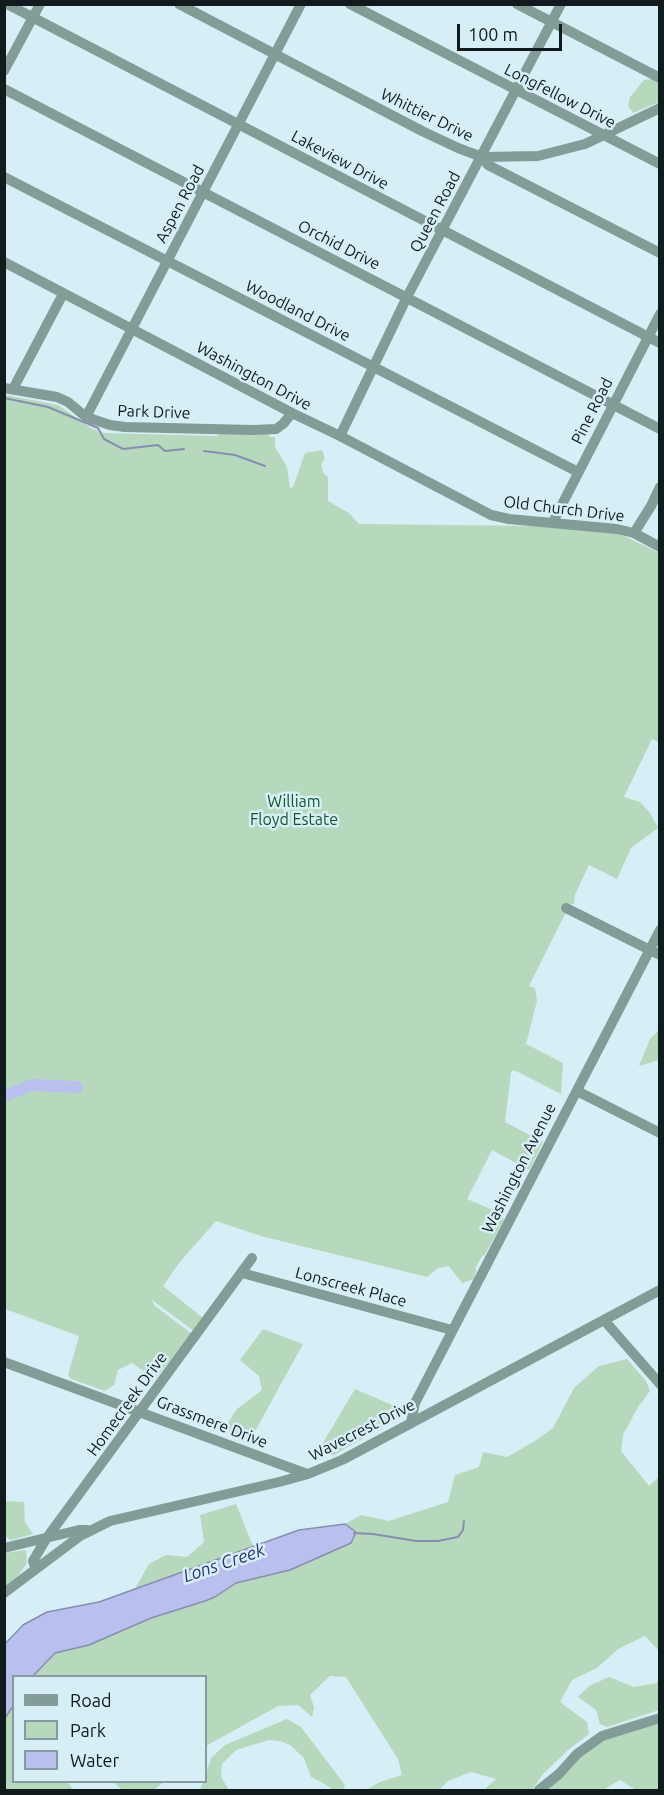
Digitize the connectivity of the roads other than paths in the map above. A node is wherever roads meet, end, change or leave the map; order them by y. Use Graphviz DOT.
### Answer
graph roads {
  1 [pos="7,4"];
  2 [pos="40,4"];
  3 [pos="179,4"];
  4 [pos="301,4"];
  5 [pos="350,4"];
  6 [pos="517,4"];
  7 [pos="561,4"];
  8 [pos="33,17"];
  9 [pos="552,22"];
  10 [pos="275,54"];
  11 [pos="4,71"];
  12 [pos="660,78"];
  13 [pos="4,89"];
  14 [pos="516,90"];
  15 [pos="660,108"];
  16 [pos="239,124"];
  17 [pos="604,136"];
  18 [pos="482,157"];
  19 [pos="660,164"];
  20 [pos="4,177"];
  21 [pos="203,192"];
  22 [pos="443,230"];
  23 [pos="660,253"];
  24 [pos="167,261"];
  25 [pos="4,262"];
  26 [pos="63,294"];
  27 [pos="407,297"];
  28 [pos="660,314"];
  29 [pos="132,328"];
  30 [pos="648,337"];
  31 [pos="660,343"];
  32 [pos="373,366"];
  33 [pos="9,388"];
  34 [pos="612,404"];
  35 [pos="292,413"];
  36 [pos="86,417"];
  37 [pos="660,429"];
  38 [pos="340,435"];
  39 [pos="578,472"];
  40 [pos="660,487"];
  41 [pos="491,515"];
  42 [pos="553,522"];
  43 [pos="634,533"];
  44 [pos="660,547"];
  45 [pos="566,908"];
  46 [pos="660,930"];
  47 [pos="654,953"];
  48 [pos="577,1091"];
  49 [pos="660,1133"];
  50 [pos="252,1258"];
  51 [pos="242,1273"];
  52 [pos="660,1290"];
  53 [pos="604,1320"];
  54 [pos="452,1330"];
  55 [pos="4,1362"];
  56 [pos="660,1384"];
  57 [pos="141,1411"];
  58 [pos="411,1422"];
  59 [pos="308,1474"];
  60 [pos="93,1529"];
  61 [pos="46,1539"];
  62 [pos="4,1548"];
  63 [pos="36,1569"];
  64 [pos="4,1593"];
  65 [pos="660,1718"];
  66 [pos="539,1791"];
  1 -- 8 [label="street, Lakeview Drive"];
  2 -- 8 [label="street"];
  3 -- 10 [label="street, Whittier Drive"];
  4 -- 10 [label="street, Aspen Road"];
  5 -- 14 [label="street, Longfellow Drive"];
  6 -- 9 [label="street"];
  7 -- 9 [label="street, Queen Road"];
  8 -- 11 [label="street"];
  8 -- 16 [label="street, Lakeview Drive"];
  9 -- 12 [label="street"];
  9 -- 14 [label="street, Queen Road"];
  10 -- 16 [label="street, Aspen Road"];
  10 -- 18 [label="street, Whittier Drive"];
  13 -- 21 [label="street, Orchid Drive"];
  14 -- 17 [label="street, Longfellow Drive"];
  14 -- 18 [label="street, Queen Road"];
  15 -- 17 [label="street"];
  16 -- 21 [label="street, Aspen Road"];
  16 -- 22 [label="street, Lakeview Drive"];
  17 -- 18 [label="street"];
  17 -- 19 [label="street, Longfellow Drive"];
  18 -- 22 [label="street, Queen Road"];
  18 -- 23 [label="street, Whittier Drive"];
  20 -- 24 [label="street, Woodland Drive"];
  21 -- 24 [label="street, Aspen Road"];
  21 -- 27 [label="street, Orchid Drive"];
  22 -- 27 [label="street, Queen Road"];
  22 -- 30 [label="street, Lakeview Drive"];
  24 -- 29 [label="street, Aspen Road"];
  24 -- 32 [label="street, Woodland Drive"];
  25 -- 26 [label="street, Washington Drive"];
  26 -- 29 [label="street, Washington Drive"];
  26 -- 33 [label="street"];
  27 -- 32 [label="street, Queen Road"];
  27 -- 34 [label="street, Orchid Drive"];
  28 -- 30 [label="street, Pine Road"];
  29 -- 35 [label="street, Washington Drive"];
  29 -- 36 [label="street, Aspen Road"];
  30 -- 31 [label="street, Lakeview Drive"];
  30 -- 34 [label="street, Pine Road"];
  32 -- 38 [label="street, Queen Road"];
  32 -- 39 [label="street, Woodland Drive"];
  33 -- 36 [label="street, Park Drive"];
  34 -- 37 [label="street, Orchid Drive"];
  34 -- 39 [label="street, Pine Road"];
  35 -- 36 [label="street, Park Drive"];
  35 -- 38 [label="street, Washington Drive"];
  38 -- 41 [label="street, Washington Drive"];
  39 -- 42 [label="street, Pine Road"];
  40 -- 43 [label="street"];
  41 -- 42 [label="street, Old Church Drive"];
  42 -- 43 [label="street, Old Church Drive"];
  43 -- 44 [label="street, Old Church Drive"];
  45 -- 47 [label="street"];
  46 -- 47 [label="street, Washington Avenue"];
  47 -- 48 [label="street, Washington Avenue"];
  48 -- 49 [label="street"];
  48 -- 54 [label="street, Washington Avenue"];
  50 -- 51 [label="street, Homecreek Drive"];
  51 -- 54 [label="street, Lonscreek Place"];
  51 -- 57 [label="street, Homecreek Drive"];
  52 -- 53 [label="street, Wavecrest Drive"];
  53 -- 56 [label="street"];
  53 -- 58 [label="street, Wavecrest Drive"];
  54 -- 58 [label="street, Washington Avenue"];
  55 -- 57 [label="street, Grassmere Drive"];
  57 -- 59 [label="street, Grassmere Drive"];
  57 -- 61 [label="street, Homecreek Drive"];
  58 -- 59 [label="street, Wavecrest Drive"];
  59 -- 60 [label="street, Wavecrest Drive"];
  60 -- 61 [label="street"];
  60 -- 63 [label="street, Wavecrest Drive"];
  61 -- 62 [label="street"];
  61 -- 63 [label="street, Homecreek Drive"];
  63 -- 64 [label="street, Wavecrest Drive"];
  65 -- 66 [label="street"];
}
